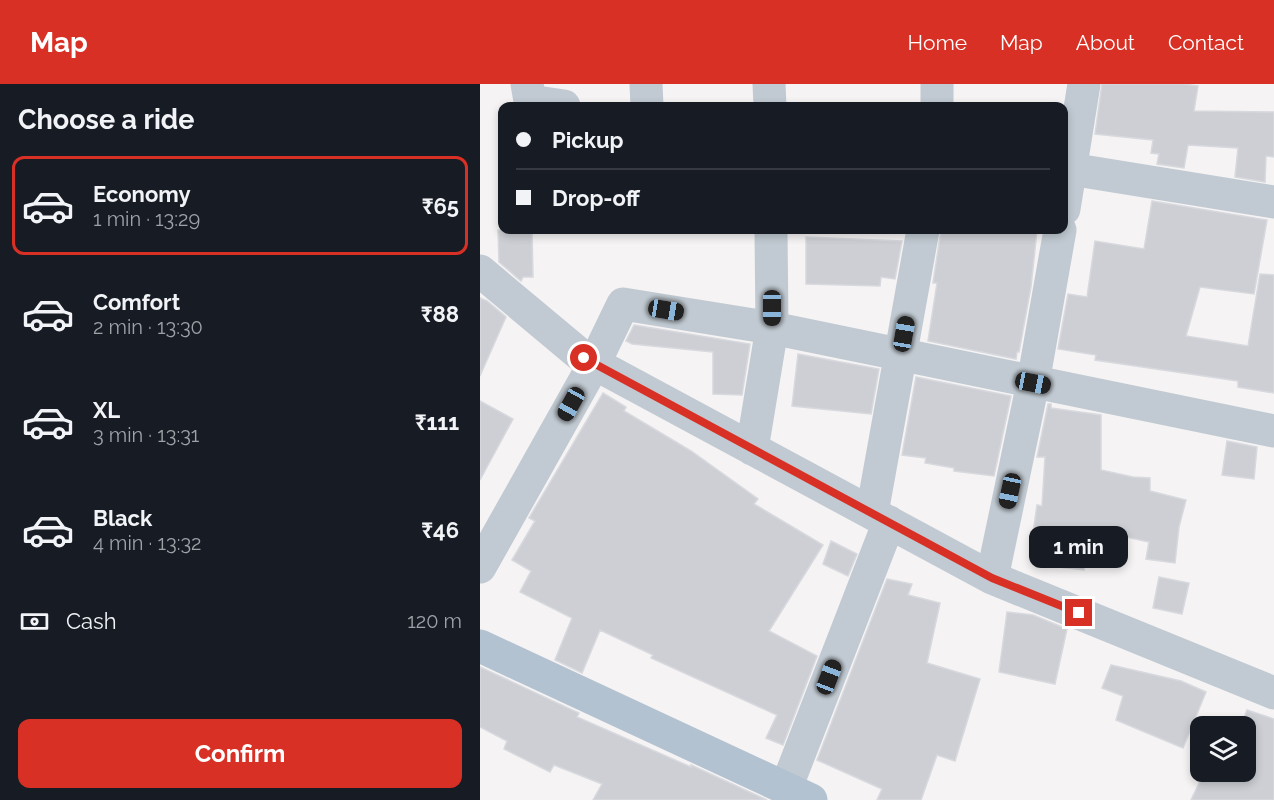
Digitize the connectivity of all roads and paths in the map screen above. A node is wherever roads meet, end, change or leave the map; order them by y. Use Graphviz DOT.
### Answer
graph roads {
  1 [pos="527,84"];
  2 [pos="646,84"];
  3 [pos="769,84"];
  4 [pos="937,84"];
  5 [pos="1084,84"];
  6 [pos="537,102"];
  7 [pos="647,102"];
  8 [pos="770,102"];
  9 [pos="937,102"];
  10 [pos="1068,164"];
  11 [pos="1068,169"];
  12 [pos="1274,202"];
  13 [pos="771,234"];
  14 [pos="922,234"];
  15 [pos="1059,234"];
  16 [pos="480,271"];
  17 [pos="772,328"];
  18 [pos="900,355"];
  19 [pos="594,363"];
  20 [pos="1033,383"];
  21 [pos="1274,431"];
  22 [pos="752,449"];
  23 [pos="880,517"];
  24 [pos="480,567"];
  25 [pos="992,578"];
  26 [pos="480,646"];
  27 [pos="1274,693"];
  28 [pos="798,794"];
  1 -- 6 [label="street"];
  2 -- 7 [label="street"];
  3 -- 8 [label="street"];
  4 -- 9 [label="street"];
  5 -- 10 [label="street"];
  11 -- 12 [label="street"];
  13 -- 17 [label="street"];
  14 -- 18 [label="street"];
  15 -- 20 [label="street"];
  16 -- 19 [label="street"];
  17 -- 18 [label="street"];
  17 -- 19 [label="street"];
  17 -- 22 [label="street"];
  18 -- 20 [label="street"];
  18 -- 23 [label="street"];
  19 -- 22 [label="street"];
  19 -- 24 [label="street"];
  20 -- 21 [label="street"];
  20 -- 25 [label="street"];
  22 -- 23 [label="street"];
  23 -- 25 [label="street"];
  23 -- 28 [label="street"];
  25 -- 27 [label="street"];
  26 -- 28 [label="main road"];
}
